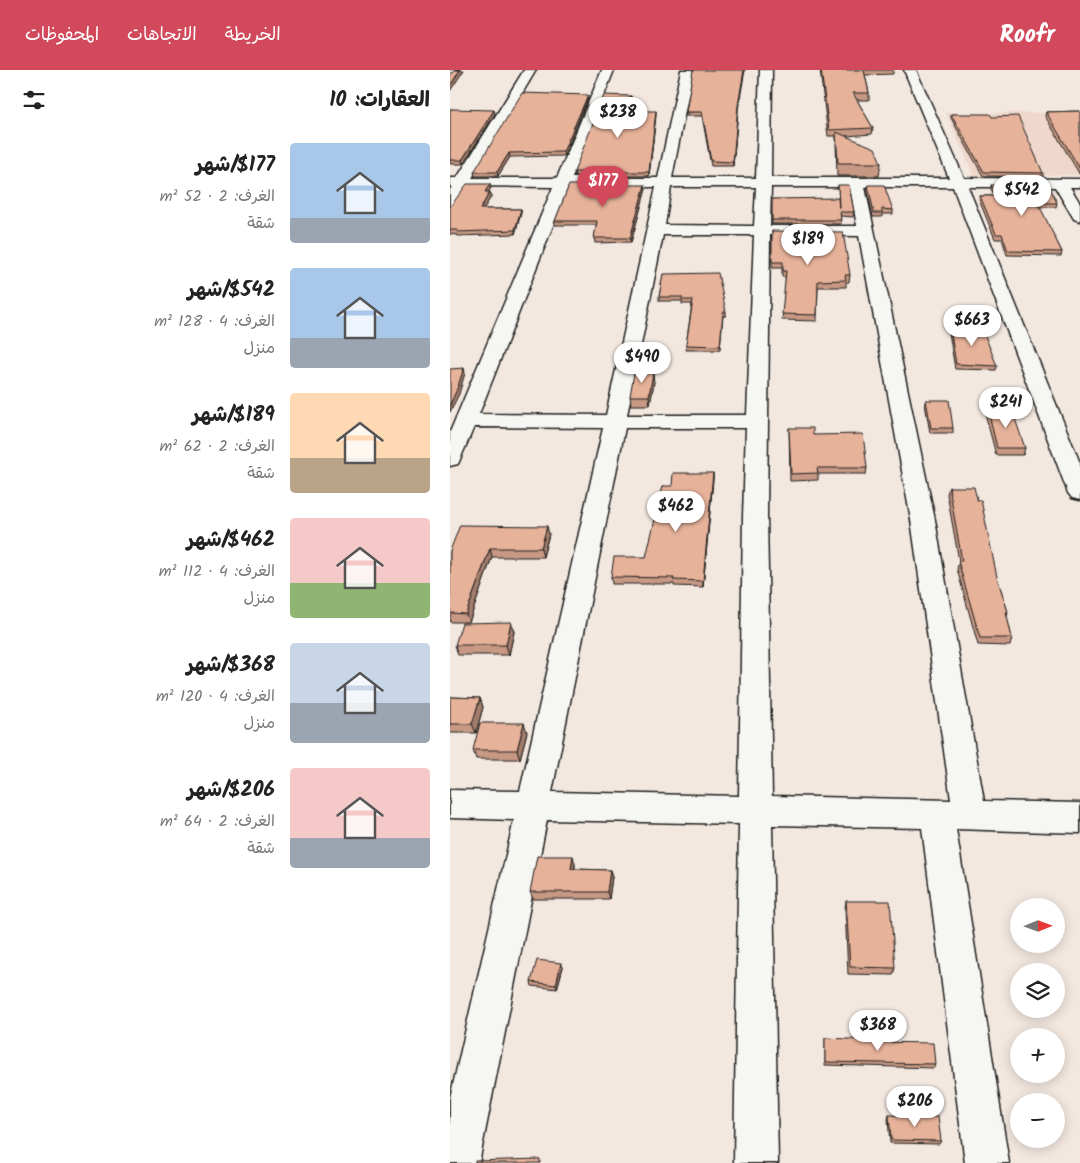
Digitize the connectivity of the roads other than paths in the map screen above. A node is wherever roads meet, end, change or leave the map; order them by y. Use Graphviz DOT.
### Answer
graph roads {
  1 [pos="453,70"];
  2 [pos="530,70"];
  3 [pos="608,70"];
  4 [pos="688,70"];
  5 [pos="766,70"];
  6 [pos="910,70"];
  7 [pos="450,74"];
  8 [pos="456,182"];
  9 [pos="1059,182"];
  10 [pos="1080,182"];
  11 [pos="562,183"];
  12 [pos="664,183"];
  13 [pos="762,183"];
  14 [pos="857,183"];
  15 [pos="958,183"];
  16 [pos="450,202"];
  17 [pos="1080,216"];
  18 [pos="656,230"];
  19 [pos="761,230"];
  20 [pos="867,231"];
  21 [pos="466,420"];
  22 [pos="757,421"];
  23 [pos="615,422"];
  24 [pos="450,458"];
  25 [pos="1080,493"];
  26 [pos="450,804"];
  27 [pos="534,806"];
  28 [pos="756,811"];
  29 [pos="953,814"];
  30 [pos="1080,818"];
  31 [pos="457,1163"];
  32 [pos="756,1163"];
  33 [pos="987,1163"];
  1 -- 7 [label="street"];
  2 -- 8 [label="street"];
  3 -- 11 [label="street"];
  4 -- 12 [label="street"];
  5 -- 13 [label="street"];
  6 -- 15 [label="street"];
  8 -- 11 [label="street"];
  8 -- 16 [label="street"];
  9 -- 10 [label="street"];
  9 -- 15 [label="street"];
  9 -- 17 [label="street"];
  11 -- 12 [label="street"];
  11 -- 21 [label="street"];
  12 -- 13 [label="street"];
  12 -- 18 [label="street"];
  13 -- 14 [label="street"];
  13 -- 19 [label="street"];
  14 -- 15 [label="street"];
  14 -- 20 [label="street"];
  15 -- 25 [label="street"];
  18 -- 19 [label="street"];
  18 -- 23 [label="street"];
  19 -- 20 [label="street"];
  19 -- 22 [label="street"];
  20 -- 29 [label="street"];
  21 -- 23 [label="street"];
  21 -- 24 [label="street"];
  22 -- 23 [label="street"];
  22 -- 28 [label="street"];
  23 -- 27 [label="street"];
  26 -- 27 [label="street"];
  27 -- 28 [label="street"];
  27 -- 31 [label="street"];
  28 -- 29 [label="street"];
  28 -- 32 [label="street"];
  29 -- 30 [label="street"];
  29 -- 33 [label="street"];
}
